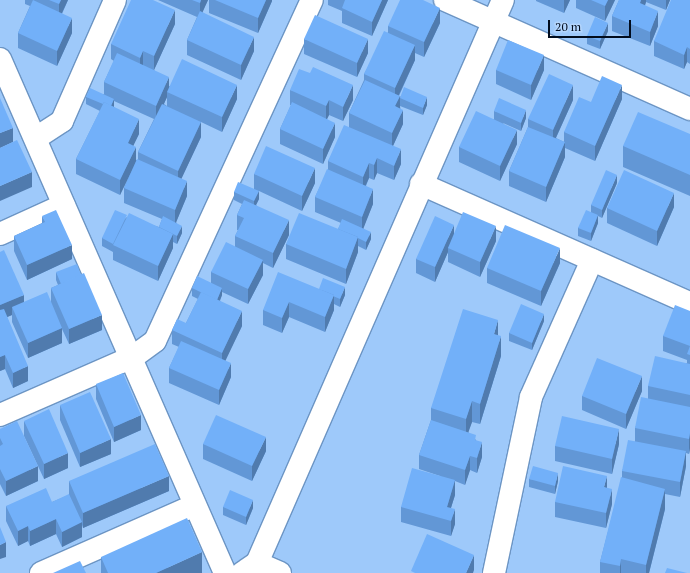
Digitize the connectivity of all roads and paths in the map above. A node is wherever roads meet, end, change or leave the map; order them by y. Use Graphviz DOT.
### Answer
graph roads {
  1 [pos="115,0"];
  2 [pos="312,0"];
  3 [pos="445,0"];
  4 [pos="503,0"];
  5 [pos="493,22"];
  6 [pos="2,71"];
  7 [pos="690,109"];
  8 [pos="36,138"];
  9 [pos="421,184"];
  10 [pos="64,205"];
  11 [pos="0,234"];
  12 [pos="592,260"];
  13 [pos="690,303"];
  14 [pos="133,357"];
  15 [pos="0,415"];
  16 [pos="195,505"];
  17 [pos="249,568"];
  18 [pos="41,573"];
  19 [pos="225,573"];
  20 [pos="280,573"];
  21 [pos="494,573"];
  1 -- 8 [label="street"];
  2 -- 14 [label="street"];
  3 -- 5 [label="street"];
  4 -- 5 [label="street"];
  5 -- 7 [label="street"];
  5 -- 9 [label="street"];
  6 -- 8 [label="street"];
  8 -- 10 [label="street"];
  9 -- 12 [label="street"];
  9 -- 17 [label="street"];
  10 -- 11 [label="street"];
  10 -- 14 [label="street"];
  12 -- 13 [label="street"];
  12 -- 21 [label="street"];
  14 -- 15 [label="street"];
  14 -- 16 [label="street"];
  16 -- 18 [label="street"];
  16 -- 19 [label="street"];
  17 -- 20 [label="street"];
}
